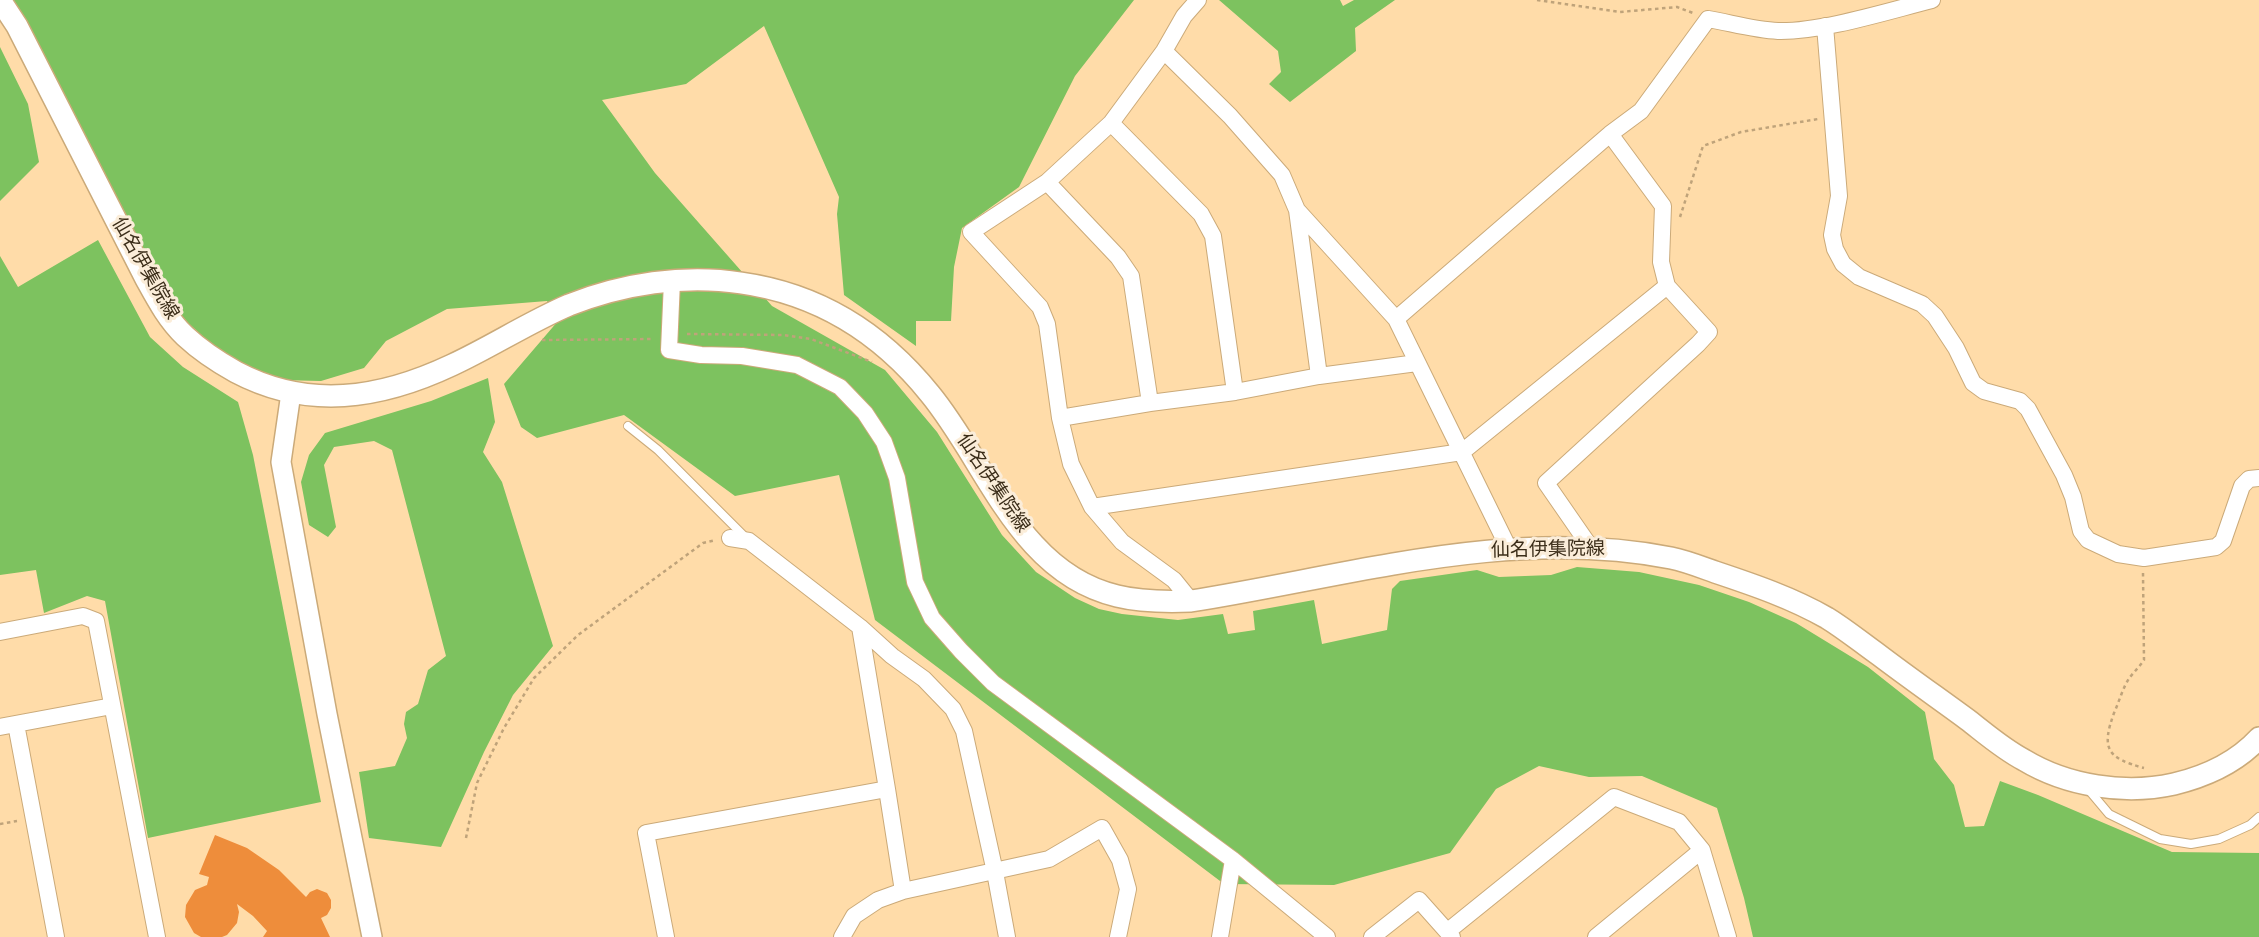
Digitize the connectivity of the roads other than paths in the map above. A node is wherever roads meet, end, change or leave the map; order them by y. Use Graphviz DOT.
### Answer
graph roads {
  1 [pos="1,0"];
  2 [pos="1198,0"];
  3 [pos="1932,0"];
  4 [pos="1825,26"];
  5 [pos="1164,51"];
  6 [pos="1111,123"];
  7 [pos="1610,134"];
  8 [pos="1047,183"];
  9 [pos="1297,210"];
  10 [pos="672,281"];
  11 [pos="1667,286"];
  12 [pos="1396,319"];
  13 [pos="1417,363"];
  14 [pos="1319,376"];
  15 [pos="1235,392"];
  16 [pos="291,393"];
  17 [pos="1150,402"];
  18 [pos="1060,418"];
  19 [pos="628,426"];
  20 [pos="1462,452"];
  21 [pos="2259,478"];
  22 [pos="1092,508"];
  23 [pos="730,538"];
  24 [pos="749,541"];
  25 [pos="1591,548"];
  26 [pos="1509,549"];
  27 [pos="1191,601"];
  28 [pos="860,627"];
  29 [pos="0,632"];
  30 [pos="112,706"];
  31 [pos="8,725"];
  32 [pos="2259,738"];
  33 [pos="2084,784"];
  34 [pos="887,789"];
  35 [pos="2259,817"];
  36 [pos="1702,850"];
  37 [pos="1233,860"];
  38 [pos="995,872"];
  39 [pos="903,891"];
  40 [pos="1450,934"];
  41 [pos="152,936"];
  42 [pos="56,937"];
  43 [pos="372,937"];
  44 [pos="666,937"];
  45 [pos="842,937"];
  46 [pos="1007,937"];
  47 [pos="1118,937"];
  48 [pos="1220,937"];
  49 [pos="1327,937"];
  50 [pos="1372,937"];
  51 [pos="1595,937"];
  52 [pos="1728,937"];
  1 -- 16 [label="main road, 仙名伊集院線"];
  2 -- 5 [label="street"];
  3 -- 4 [label="street"];
  4 -- 7 [label="street"];
  4 -- 21 [label="street"];
  5 -- 6 [label="street"];
  5 -- 9 [label="street"];
  6 -- 8 [label="street"];
  6 -- 15 [label="street"];
  7 -- 11 [label="street"];
  7 -- 12 [label="street"];
  8 -- 17 [label="street"];
  8 -- 18 [label="street"];
  9 -- 12 [label="street"];
  9 -- 14 [label="street"];
  10 -- 16 [label="main road, 仙名伊集院線"];
  10 -- 27 [label="main road, 仙名伊集院線"];
  10 -- 37 [label="street"];
  11 -- 20 [label="street"];
  11 -- 25 [label="street"];
  12 -- 13 [label="street"];
  13 -- 14 [label="street"];
  13 -- 20 [label="street"];
  14 -- 15 [label="street"];
  15 -- 17 [label="street"];
  16 -- 43 [label="street"];
  17 -- 18 [label="street"];
  18 -- 22 [label="street"];
  19 -- 24 [label="lane"];
  20 -- 22 [label="street"];
  20 -- 26 [label="street"];
  22 -- 27 [label="street"];
  23 -- 24 [label="street"];
  24 -- 28 [label="street"];
  25 -- 26 [label="main road, 仙名伊集院線"];
  25 -- 33 [label="main road, 仙名伊集院線"];
  26 -- 27 [label="main road, 仙名伊集院線"];
  28 -- 34 [label="street"];
  28 -- 38 [label="street"];
  29 -- 30 [label="street"];
  30 -- 31 [label="street"];
  30 -- 41 [label="street"];
  31 -- 42 [label="street"];
  32 -- 33 [label="main road, 仙名伊集院線"];
  33 -- 35 [label="lane"];
  34 -- 39 [label="street"];
  34 -- 44 [label="street"];
  36 -- 40 [label="street"];
  36 -- 51 [label="street"];
  36 -- 52 [label="street"];
  37 -- 48 [label="street"];
  37 -- 49 [label="street"];
  38 -- 39 [label="street"];
  38 -- 46 [label="street"];
  38 -- 47 [label="street"];
  39 -- 45 [label="street"];
  40 -- 50 [label="street"];
}
